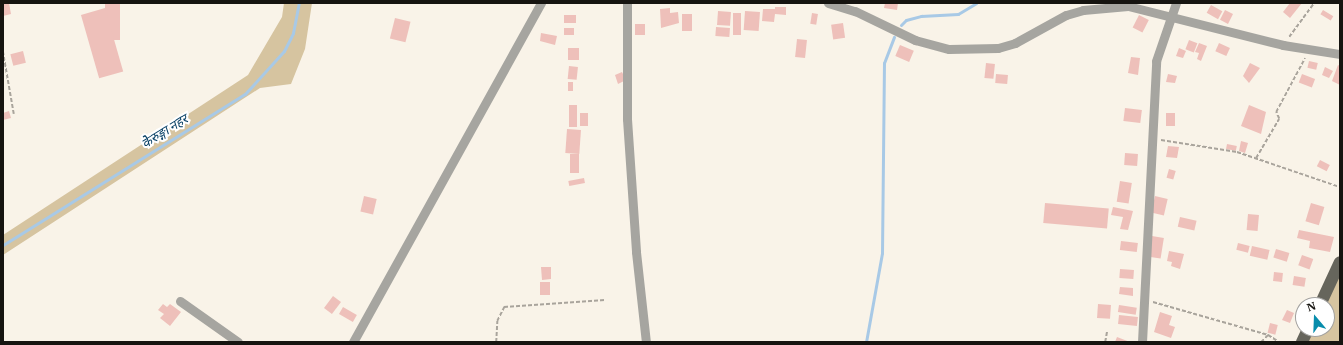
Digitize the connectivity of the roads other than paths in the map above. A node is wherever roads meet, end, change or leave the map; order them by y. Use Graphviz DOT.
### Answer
graph roads {
  1 [pos="541,3"];
  2 [pos="627,3"];
  3 [pos="828,3"];
  4 [pos="1176,3"];
  5 [pos="1168,18"];
  6 [pos="1340,54"];
  7 [pos="1340,262"];
  8 [pos="1324,297"];
  9 [pos="180,301"];
  10 [pos="238,342"];
  11 [pos="353,342"];
  12 [pos="646,342"];
  13 [pos="1142,342"];
  1 -- 11 [label="street"];
  2 -- 12 [label="street"];
  3 -- 5 [label="street"];
  4 -- 5 [label="street"];
  5 -- 6 [label="street"];
  5 -- 13 [label="street"];
  7 -- 8 [label="main road"];
  9 -- 10 [label="street"];
}
